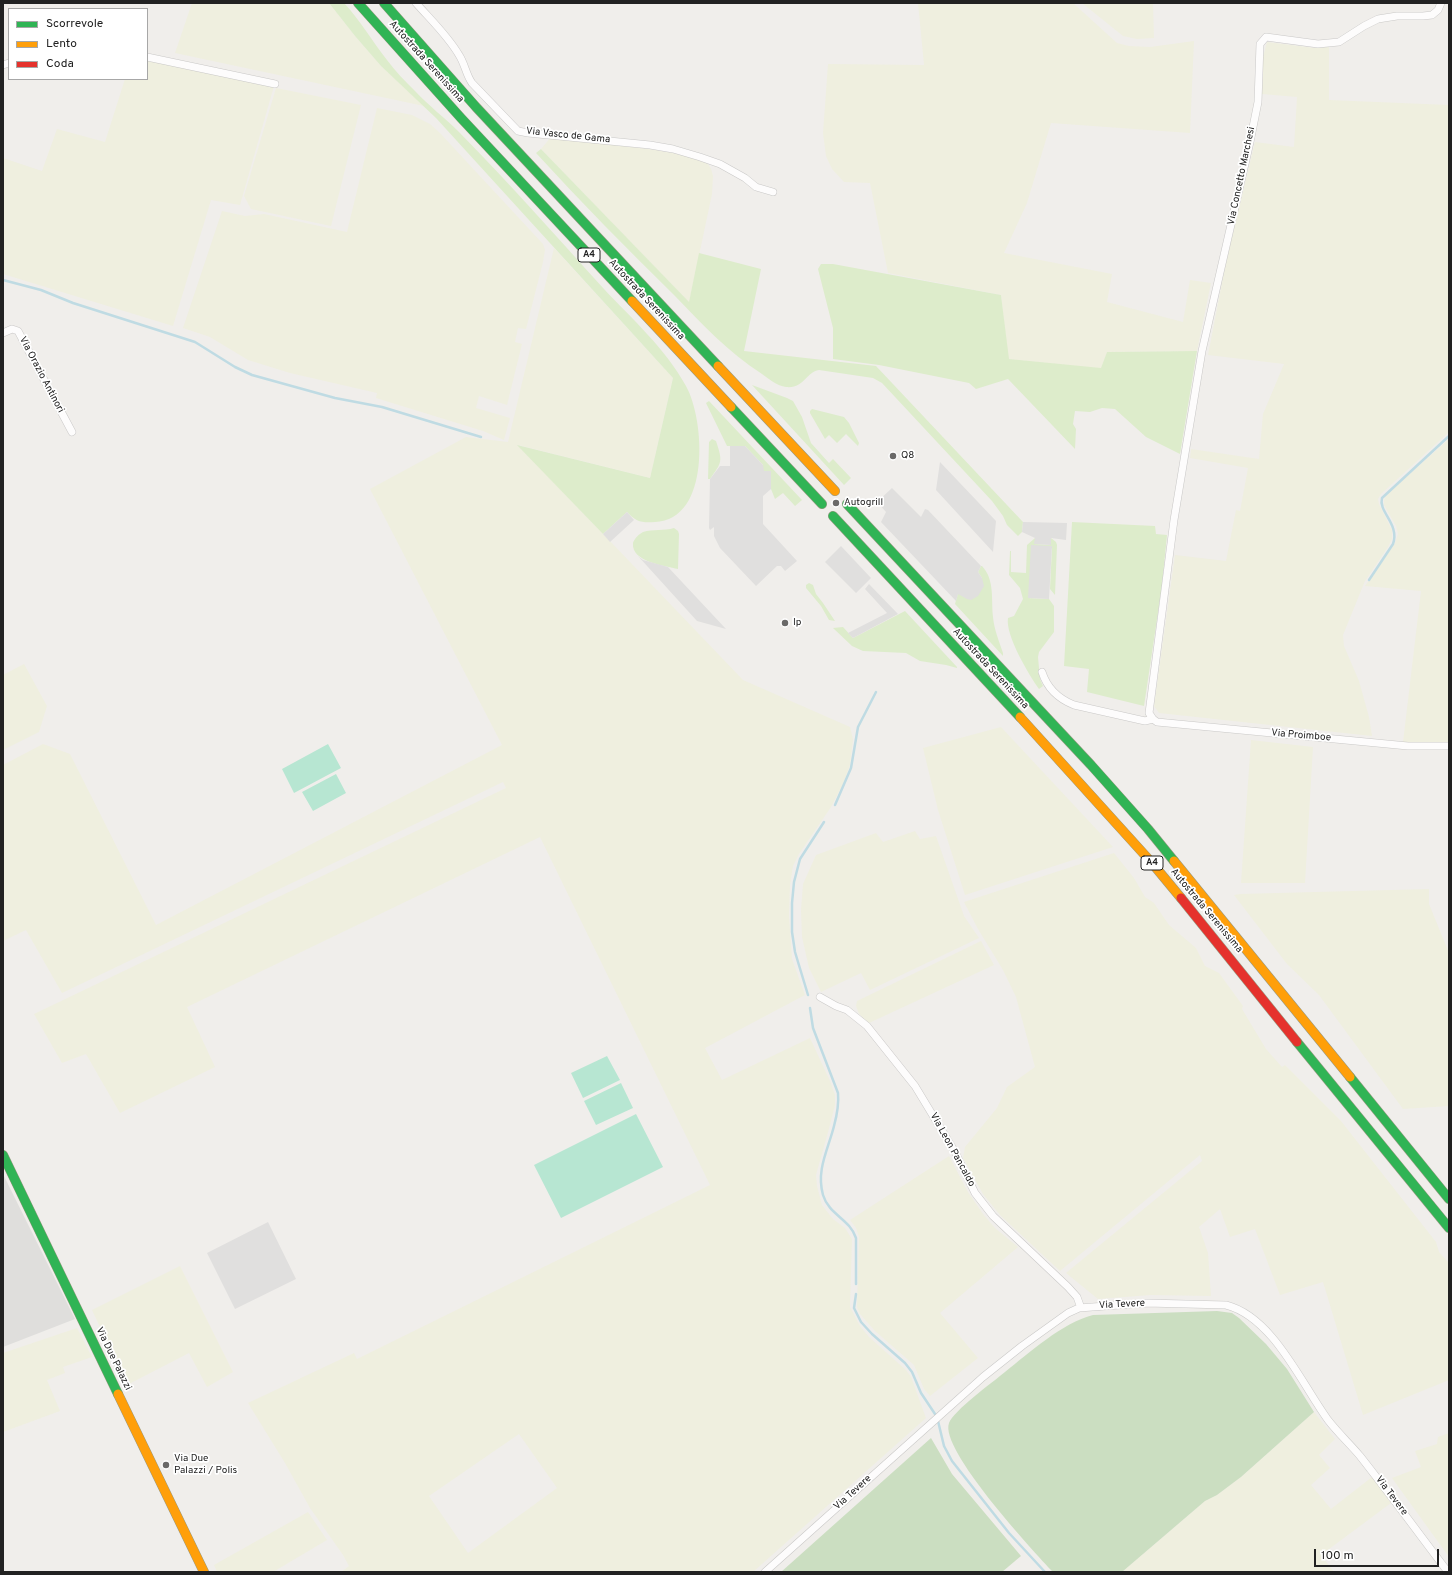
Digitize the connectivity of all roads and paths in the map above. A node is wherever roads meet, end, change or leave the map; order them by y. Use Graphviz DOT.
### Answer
graph roads {
  1 [pos="358,3"];
  2 [pos="384,3"];
  3 [pos="416,3"];
  4 [pos="1441,3"];
  5 [pos="148,57"];
  6 [pos="275,84"];
  7 [pos="773,192"];
  8 [pos="3,333"];
  9 [pos="72,432"];
  10 [pos="835,491"];
  11 [pos="822,504"];
  12 [pos="847,504"];
  13 [pos="833,516"];
  14 [pos="1042,672"];
  15 [pos="1153,720"];
  16 [pos="1449,746"];
  17 [pos="820,997"];
  18 [pos="3,1155"];
  19 [pos="1449,1199"];
  20 [pos="1449,1228"];
  21 [pos="1081,1308"];
  22 [pos="1448,1571"];
  23 [pos="204,1572"];
  24 [pos="764,1572"];
  1 -- 11 [label="main road, Autostrada Serenissima / A4"];
  2 -- 10 [label="main road, Autostrada Serenissima / A4"];
  3 -- 7 [label="street, Via Vasco de Gama"];
  4 -- 15 [label="street, Via Concetto Marchesi"];
  5 -- 6 [label="street"];
  8 -- 9 [label="street, Via Orazio Antinori"];
  12 -- 19 [label="main road, Autostrada Serenissima / A4"];
  13 -- 20 [label="main road, Autostrada Serenissima / A4"];
  14 -- 15 [label="street, Via Proimboe"];
  15 -- 16 [label="street, Via Proimboe"];
  17 -- 21 [label="street, Via Leon Pancaldo"];
  18 -- 23 [label="main road, Via Due Palazzi"];
  21 -- 22 [label="street, Via Tevere"];
  21 -- 24 [label="street, Via Tevere"];
}
